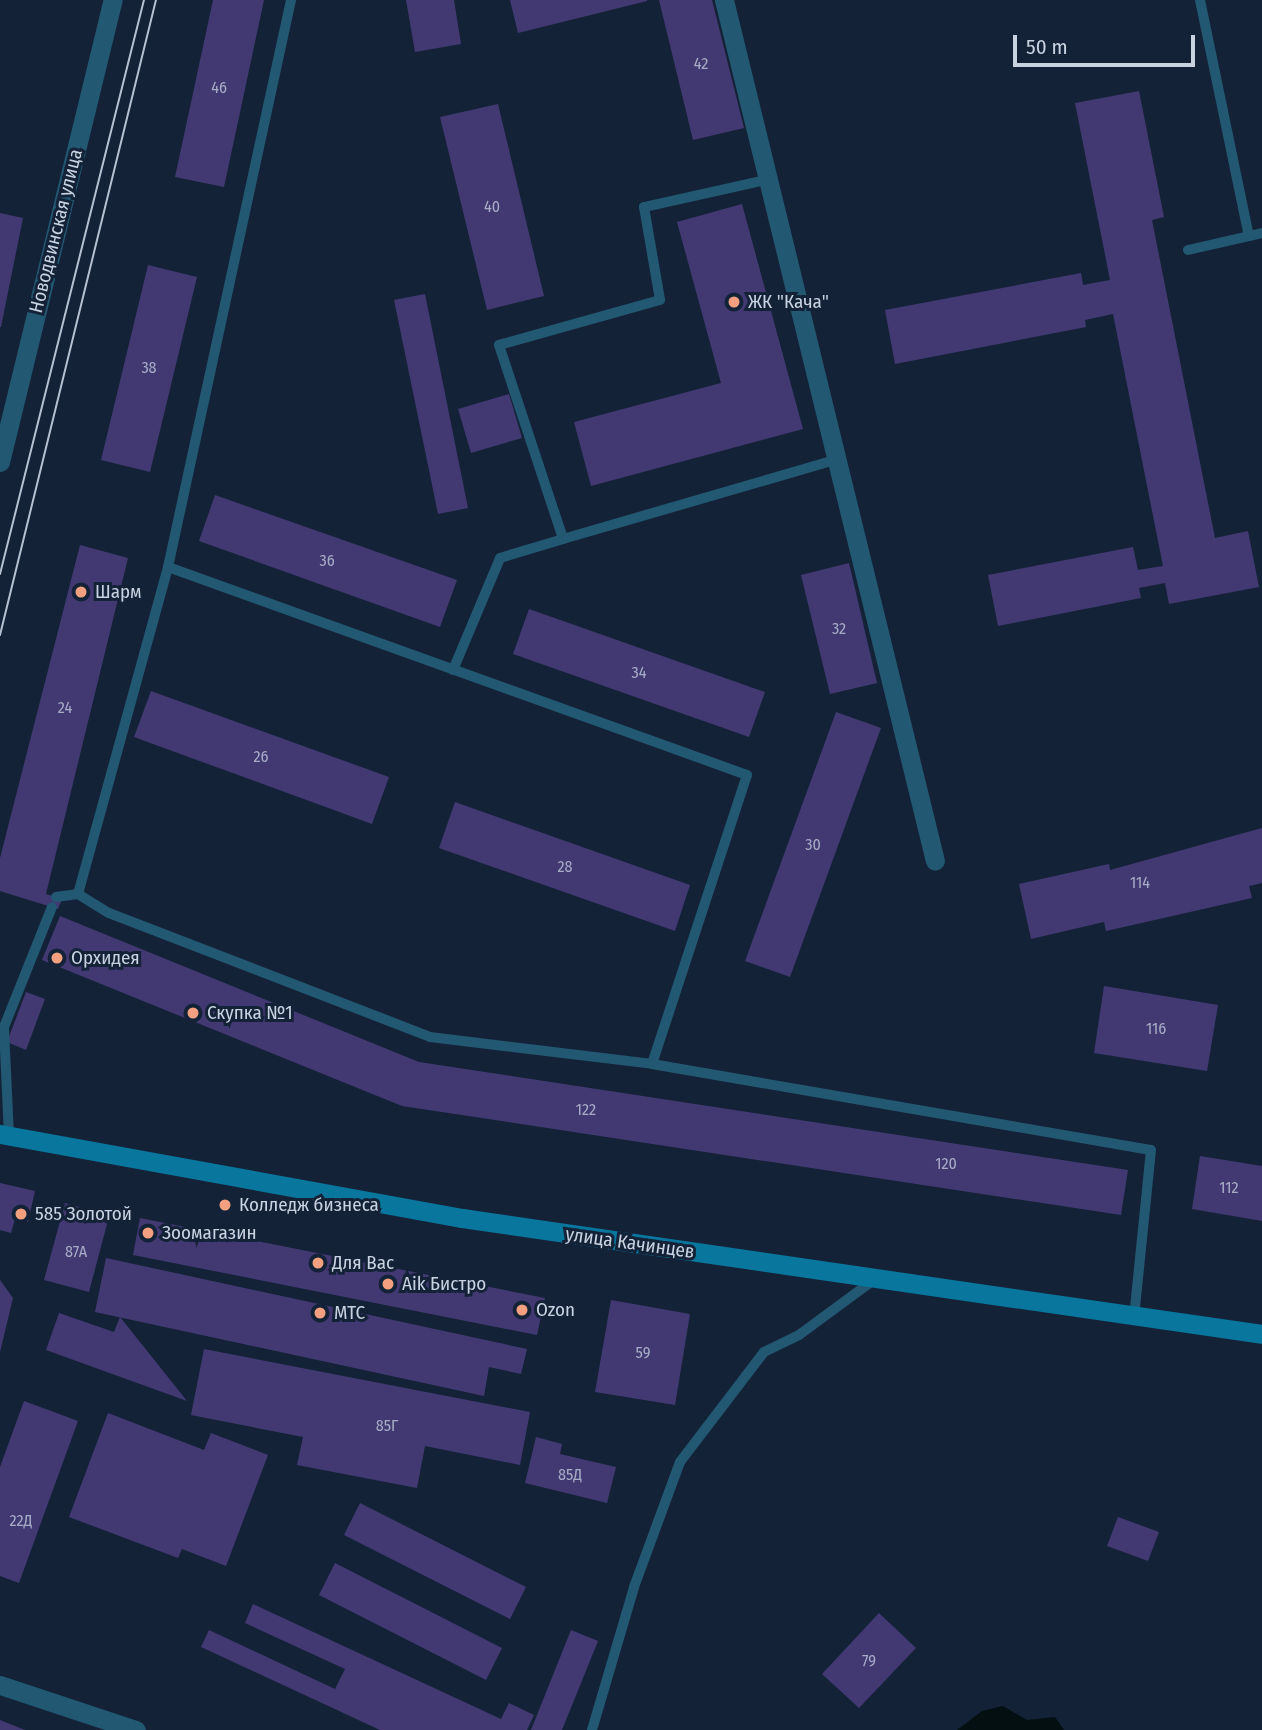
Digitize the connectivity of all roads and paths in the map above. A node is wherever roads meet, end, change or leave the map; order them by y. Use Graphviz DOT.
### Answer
graph roads {
  1 [pos="113,0"];
  2 [pos="291,0"];
  3 [pos="724,0"];
  4 [pos="1200,0"];
  5 [pos="766,180"];
  6 [pos="1262,233"];
  7 [pos="1249,236"];
  8 [pos="1188,250"];
  9 [pos="835,460"];
  10 [pos="0,462"];
  11 [pos="563,539"];
  12 [pos="168,568"];
  13 [pos="453,670"];
  14 [pos="935,861"];
  15 [pos="78,894"];
  16 [pos="652,1064"];
  17 [pos="5,1134"];
  18 [pos="875,1279"];
  19 [pos="1134,1316"];
  20 [pos="1262,1334"];
  21 [pos="0,1685"];
  22 [pos="136,1730"];
  23 [pos="592,1730"];
  1 -- 10 [label="street, Новодвинская улица"];
  2 -- 12 [label="lane"];
  3 -- 5 [label="street"];
  4 -- 7 [label="lane"];
  5 -- 9 [label="street"];
  5 -- 11 [label="lane"];
  6 -- 7 [label="lane"];
  7 -- 8 [label="lane"];
  9 -- 11 [label="lane"];
  9 -- 14 [label="street"];
  11 -- 13 [label="lane"];
  12 -- 13 [label="lane"];
  12 -- 15 [label="lane"];
  13 -- 16 [label="lane"];
  15 -- 16 [label="lane"];
  15 -- 17 [label="lane"];
  16 -- 19 [label="lane"];
  17 -- 18 [label="main road, улица Качинцев"];
  18 -- 19 [label="main road, улица Качинцев"];
  18 -- 23 [label="lane"];
  19 -- 20 [label="main road, улица Качинцев"];
  21 -- 22 [label="street"];
}
